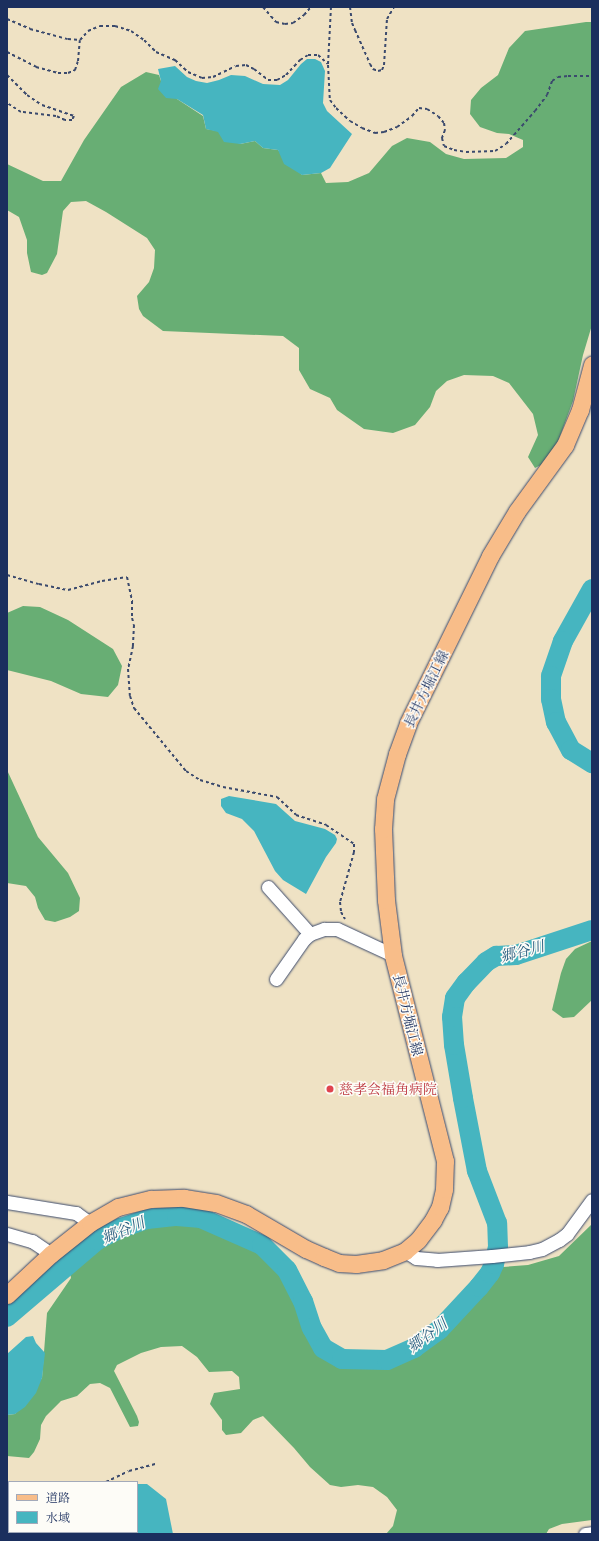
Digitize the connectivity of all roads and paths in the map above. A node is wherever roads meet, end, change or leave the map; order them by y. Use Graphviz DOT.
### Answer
graph roads {
  1 [pos="263,7"];
  2 [pos="311,7"];
  3 [pos="331,7"];
  4 [pos="350,7"];
  5 [pos="394,7"];
  6 [pos="7,19"];
  7 [pos="80,40"];
  8 [pos="7,52"];
  9 [pos="328,65"];
  10 [pos="7,75"];
  11 [pos="592,76"];
  12 [pos="7,103"];
  13 [pos="592,365"];
  14 [pos="7,575"];
  15 [pos="268,887"];
  16 [pos="347,922"];
  17 [pos="310,934"];
  18 [pos="393,955"];
  19 [pos="276,979"];
  20 [pos="592,1200"];
  21 [pos="7,1202"];
  22 [pos="90,1223"];
  23 [pos="7,1234"];
  24 [pos="405,1251"];
  25 [pos="51,1254"];
  26 [pos="7,1295"];
  27 [pos="156,1464"];
  28 [pos="108,1481"];
  29 [pos="592,1533"];
  30 [pos="585,1534"];
  1 -- 2 [label="path"];
  3 -- 9 [label="path"];
  4 -- 5 [label="path"];
  6 -- 7 [label="path"];
  7 -- 8 [label="path"];
  7 -- 9 [label="path"];
  9 -- 11 [label="path"];
  10 -- 12 [label="path"];
  13 -- 18 [label="main road, 長井方堀江線"];
  14 -- 16 [label="path"];
  15 -- 17 [label="street"];
  17 -- 18 [label="street"];
  17 -- 19 [label="street"];
  18 -- 24 [label="main road, 長井方堀江線"];
  20 -- 24 [label="street"];
  21 -- 22 [label="street"];
  22 -- 24 [label="main road, 長井方堀江線"];
  22 -- 25 [label="main road, 長井方堀江線"];
  23 -- 25 [label="street"];
  25 -- 26 [label="main road, 長井方堀江線"];
  27 -- 28 [label="path"];
  29 -- 30 [label="street"];
}
